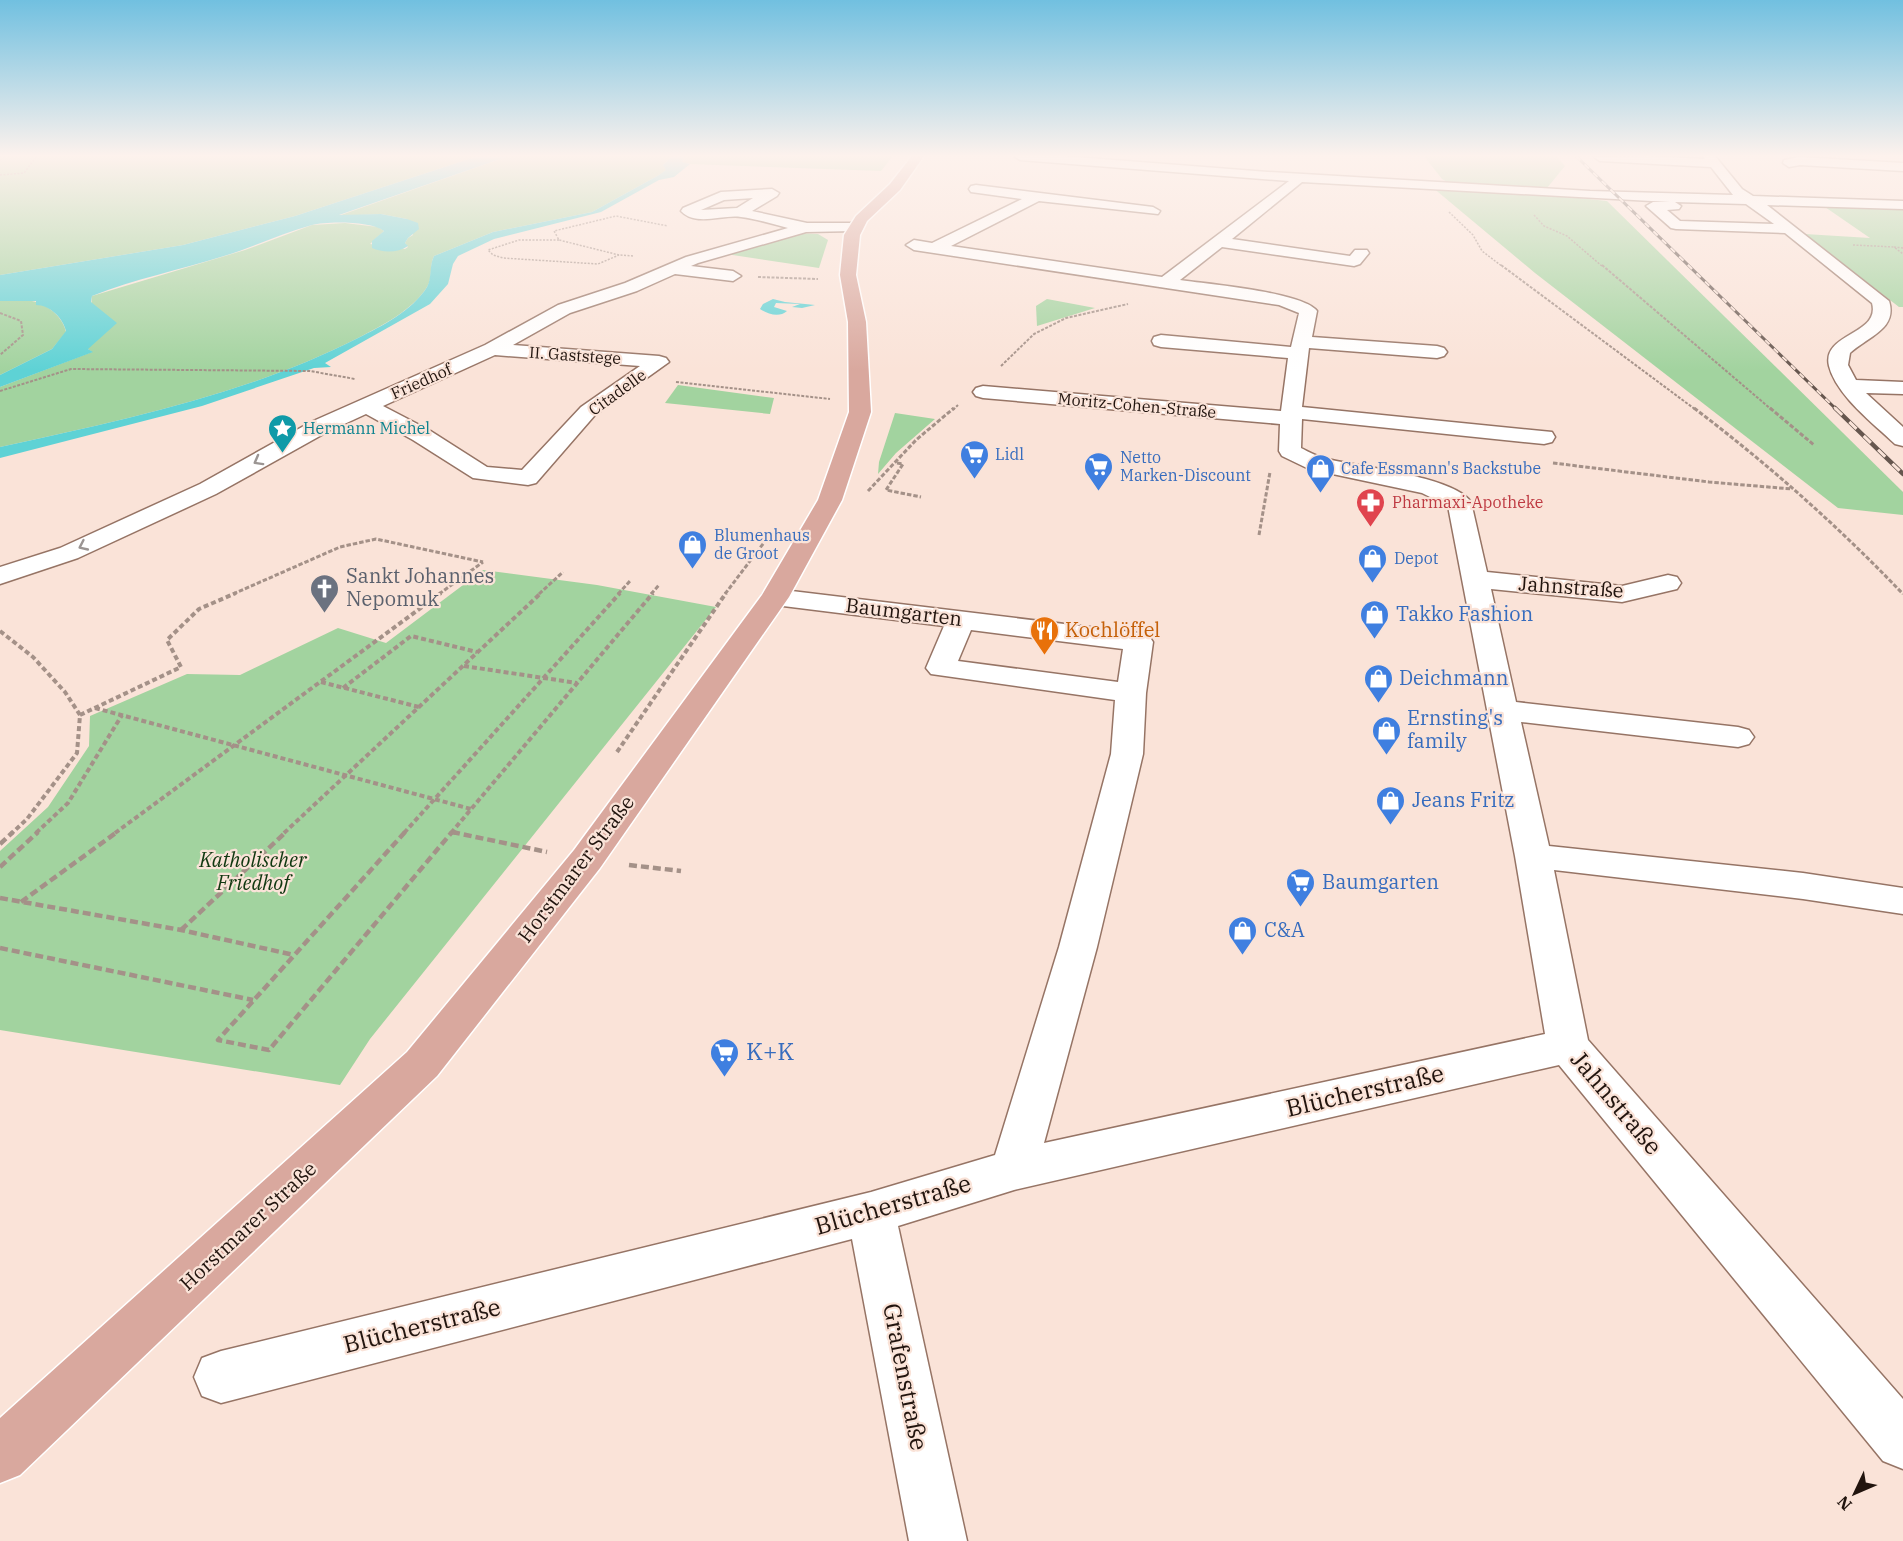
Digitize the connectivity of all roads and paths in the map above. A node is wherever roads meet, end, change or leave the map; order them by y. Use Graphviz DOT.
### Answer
graph roads {
  1 [pos="855,227"];
  2 [pos="567,228"];
  3 [pos="805,228"];
  4 [pos="828,228"];
  5 [pos="975,228"];
  6 [pos="1239,228"];
  7 [pos="1466,228"];
  8 [pos="1548,228"];
  9 [pos="1756,228"];
  10 [pos="1786,229"];
  11 [pos="559,240"];
  12 [pos="1221,242"];
  13 [pos="914,245"];
  14 [pos="1848,245"];
  15 [pos="1894,247"];
  16 [pos="934,248"];
  17 [pos="1903,248"];
  18 [pos="1361,254"];
  19 [pos="1903,254"];
  20 [pos="619,255"];
  21 [pos="692,260"];
  22 [pos="669,269"];
  23 [pos="733,276"];
  24 [pos="818,279"];
  25 [pos="1165,283"];
  26 [pos="820,289"];
  27 [pos="0,313"];
  28 [pos="1161,340"];
  29 [pos="1301,348"];
  30 [pos="492,349"];
  31 [pos="1437,352"];
  32 [pos="0,355"];
  33 [pos="659,362"];
  34 [pos="1851,386"];
  35 [pos="405,388"];
  36 [pos="1903,388"];
  37 [pos="0,392"];
  38 [pos="983,392"];
  39 [pos="837,400"];
  40 [pos="366,405"];
  41 [pos="1291,415"];
  42 [pos="1544,437"];
  43 [pos="1903,439"];
  44 [pos="1814,445"];
  45 [pos="1290,452"];
  46 [pos="896,463"];
  47 [pos="1793,489"];
  48 [pos="921,497"];
  49 [pos="779,523"];
  50 [pos="1259,535"];
  51 [pos="563,572"];
  52 [pos="0,576"];
  53 [pos="1474,579"];
  54 [pos="630,581"];
  55 [pos="1668,583"];
  56 [pos="659,585"];
  57 [pos="1903,594"];
  58 [pos="775,597"];
  59 [pos="961,619"];
  60 [pos="0,631"];
  61 [pos="478,652"];
  62 [pos="464,666"];
  63 [pos="543,678"];
  64 [pos="321,682"];
  65 [pos="577,683"];
  66 [pos="343,688"];
  67 [pos="1131,693"];
  68 [pos="419,707"];
  69 [pos="95,708"];
  70 [pos="1502,710"];
  71 [pos="80,715"];
  72 [pos="122,715"];
  73 [pos="1738,737"];
  74 [pos="234,746"];
  75 [pos="614,756"];
  76 [pos="346,776"];
  77 [pos="434,800"];
  78 [pos="471,809"];
  79 [pos="452,832"];
  80 [pos="0,844"];
  81 [pos="1533,855"];
  82 [pos="541,861"];
  83 [pos="622,864"];
  84 [pos="0,867"];
  85 [pos="681,871"];
  86 [pos="0,898"];
  87 [pos="1903,901"];
  88 [pos="21,902"];
  89 [pos="181,930"];
  90 [pos="0,948"];
  91 [pos="294,956"];
  92 [pos="254,1000"];
  93 [pos="1568,1046"];
  94 [pos="1014,1170"];
  95 [pos="871,1213"];
  96 [pos="221,1377"];
  97 [pos="1903,1441"];
  98 [pos="0,1455"];
  99 [pos="938,1541"];
  1 -- 58 [label="main road, Horstmarer Straße"];
  2 -- 11 [label="path"];
  3 -- 21 [label="street, Friedhof"];
  4 -- 24 [label="path"];
  5 -- 16 [label="street"];
  6 -- 12 [label="street"];
  7 -- 47 [label="path"];
  8 -- 44 [label="path"];
  9 -- 10 [label="street"];
  10 -- 34 [label="street"];
  11 -- 20 [label="path"];
  11 -- 20 [label="path"];
  12 -- 18 [label="street"];
  12 -- 25 [label="street"];
  13 -- 16 [label="street"];
  14 -- 15 [label="path"];
  15 -- 17 [label="path"];
  15 -- 19 [label="path"];
  16 -- 25 [label="street"];
  20 -- 21 [label="path"];
  21 -- 22 [label="street, Friedhof"];
  22 -- 23 [label="street"];
  22 -- 30 [label="street, Friedhof"];
  23 -- 24 [label="path"];
  24 -- 26 [label="path"];
  25 -- 29 [label="street"];
  27 -- 32 [label="path"];
  28 -- 29 [label="street"];
  29 -- 31 [label="street"];
  29 -- 41 [label="street"];
  30 -- 33 [label="street, II. Gaststege"];
  30 -- 35 [label="street, Friedhof"];
  33 -- 39 [label="path"];
  33 -- 40 [label="street, Citadelle"];
  34 -- 36 [label="street"];
  34 -- 43 [label="street"];
  35 -- 37 [label="path"];
  35 -- 40 [label="street, Friedhof"];
  38 -- 41 [label="street, Moritz-Cohen-Straße"];
  40 -- 52 [label="street, Friedhof, one-way"];
  41 -- 42 [label="street, Moritz-Cohen-Straße"];
  41 -- 45 [label="street"];
  42 -- 47 [label="path"];
  45 -- 50 [label="path"];
  45 -- 53 [label="street, Jahnstraße"];
  46 -- 48 [label="path"];
  47 -- 57 [label="path"];
  49 -- 75 [label="path"];
  51 -- 61 [label="path"];
  53 -- 55 [label="street, Jahnstraße"];
  53 -- 70 [label="street, Jahnstraße"];
  54 -- 63 [label="path"];
  56 -- 65 [label="path"];
  58 -- 59 [label="street, Baumgarten"];
  58 -- 98 [label="main road, Horstmarer Straße"];
  59 -- 67 [label="street, Baumgarten"];
  59 -- 67 [label="street"];
  60 -- 71 [label="path"];
  61 -- 62 [label="path"];
  61 -- 66 [label="path"];
  62 -- 63 [label="path"];
  62 -- 68 [label="path"];
  63 -- 65 [label="path"];
  63 -- 77 [label="path"];
  64 -- 66 [label="path"];
  64 -- 69 [label="path"];
  64 -- 74 [label="path"];
  65 -- 78 [label="path"];
  66 -- 68 [label="path"];
  67 -- 94 [label="street"];
  68 -- 76 [label="path"];
  69 -- 71 [label="path"];
  69 -- 72 [label="path"];
  70 -- 73 [label="street"];
  70 -- 81 [label="street, Jahnstraße"];
  71 -- 80 [label="path"];
  72 -- 74 [label="path"];
  72 -- 84 [label="path"];
  74 -- 76 [label="path"];
  74 -- 88 [label="path"];
  76 -- 77 [label="path"];
  76 -- 89 [label="path"];
  77 -- 78 [label="path"];
  77 -- 91 [label="path"];
  78 -- 79 [label="path"];
  79 -- 82 [label="path"];
  79 -- 92 [label="path"];
  81 -- 87 [label="street"];
  81 -- 93 [label="street, Jahnstraße"];
  83 -- 85 [label="path"];
  86 -- 88 [label="path"];
  88 -- 89 [label="path"];
  89 -- 91 [label="path"];
  90 -- 92 [label="path"];
  91 -- 92 [label="path"];
  93 -- 94 [label="street, Blücherstraße"];
  93 -- 97 [label="street, Jahnstraße"];
  94 -- 95 [label="street, Blücherstraße"];
  95 -- 96 [label="street, Blücherstraße"];
  95 -- 99 [label="street, Grafenstraße"];
}
